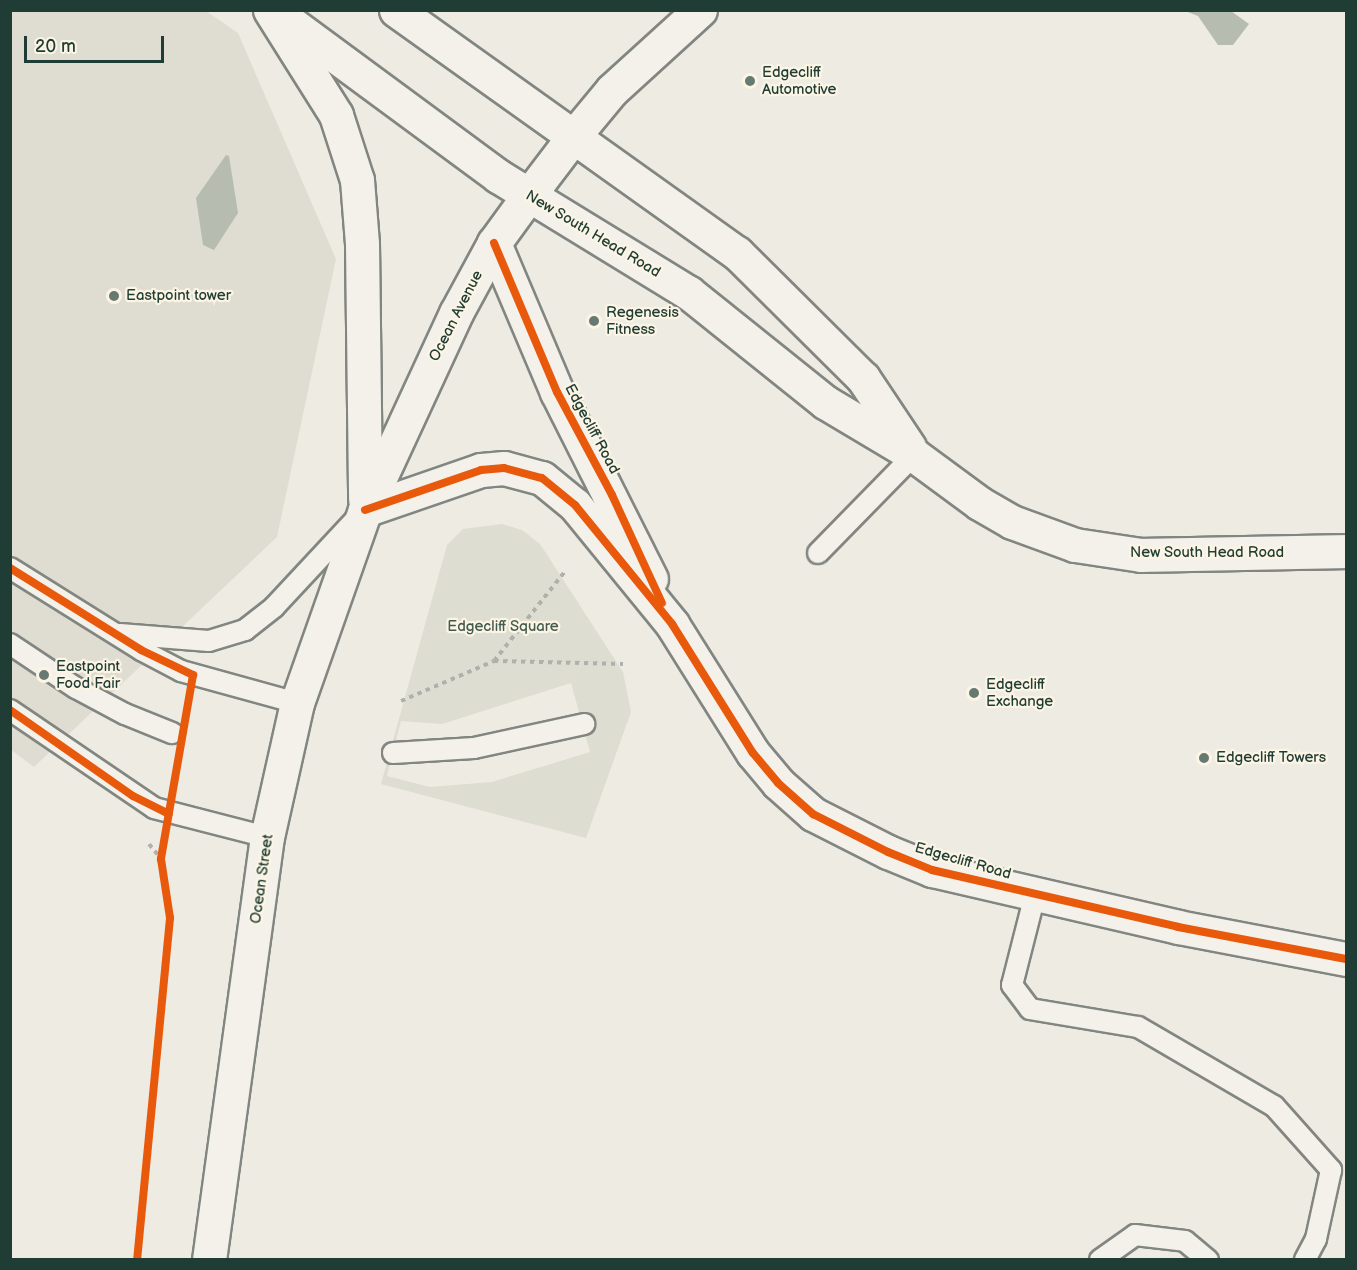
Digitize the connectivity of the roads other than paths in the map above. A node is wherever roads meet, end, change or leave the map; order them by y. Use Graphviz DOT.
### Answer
graph roads {
  1 [pos="272,10"];
  2 [pos="396,10"];
  3 [pos="700,10"];
  4 [pos="573,137"];
  5 [pos="529,195"];
  6 [pos="494,243"];
  7 [pos="914,455"];
  8 [pos="365,510"];
  9 [pos="1347,551"];
  10 [pos="818,553"];
  11 [pos="10,568"];
  12 [pos="672,624"];
  13 [pos="117,634"];
  14 [pos="10,644"];
  15 [pos="297,703"];
  16 [pos="10,710"];
  17 [pos="584,724"];
  18 [pos="172,733"];
  19 [pos="393,753"];
  20 [pos="267,837"];
  21 [pos="1035,895"];
  22 [pos="1347,959"];
  23 [pos="209,1260"];
  24 [pos="1100,1260"];
  25 [pos="1208,1260"];
  26 [pos="1305,1260"];
  1 -- 5 [label="main road, New South Head Road"];
  1 -- 8 [label="main road"];
  2 -- 4 [label="main road, New South Head Road"];
  3 -- 4 [label="main road, Ocean Avenue"];
  4 -- 5 [label="main road, Ocean Avenue"];
  4 -- 7 [label="main road, New South Head Road"];
  5 -- 6 [label="main road, Ocean Avenue"];
  5 -- 7 [label="main road, New South Head Road"];
  6 -- 8 [label="main road, Ocean Avenue"];
  6 -- 12 [label="main road, Edgecliff Road"];
  7 -- 9 [label="main road, New South Head Road"];
  7 -- 10 [label="lane"];
  8 -- 12 [label="main road, Edgecliff Road"];
  8 -- 13 [label="lane"];
  8 -- 15 [label="main road, Ocean Street"];
  11 -- 13 [label="lane"];
  12 -- 21 [label="main road, Edgecliff Road"];
  13 -- 15 [label="lane"];
  14 -- 18 [label="lane"];
  15 -- 20 [label="main road, Ocean Street"];
  16 -- 20 [label="lane"];
  17 -- 19 [label="lane"];
  20 -- 23 [label="main road, Ocean Street"];
  21 -- 22 [label="main road, Edgecliff Road"];
  21 -- 26 [label="lane"];
  24 -- 25 [label="lane"];
}
